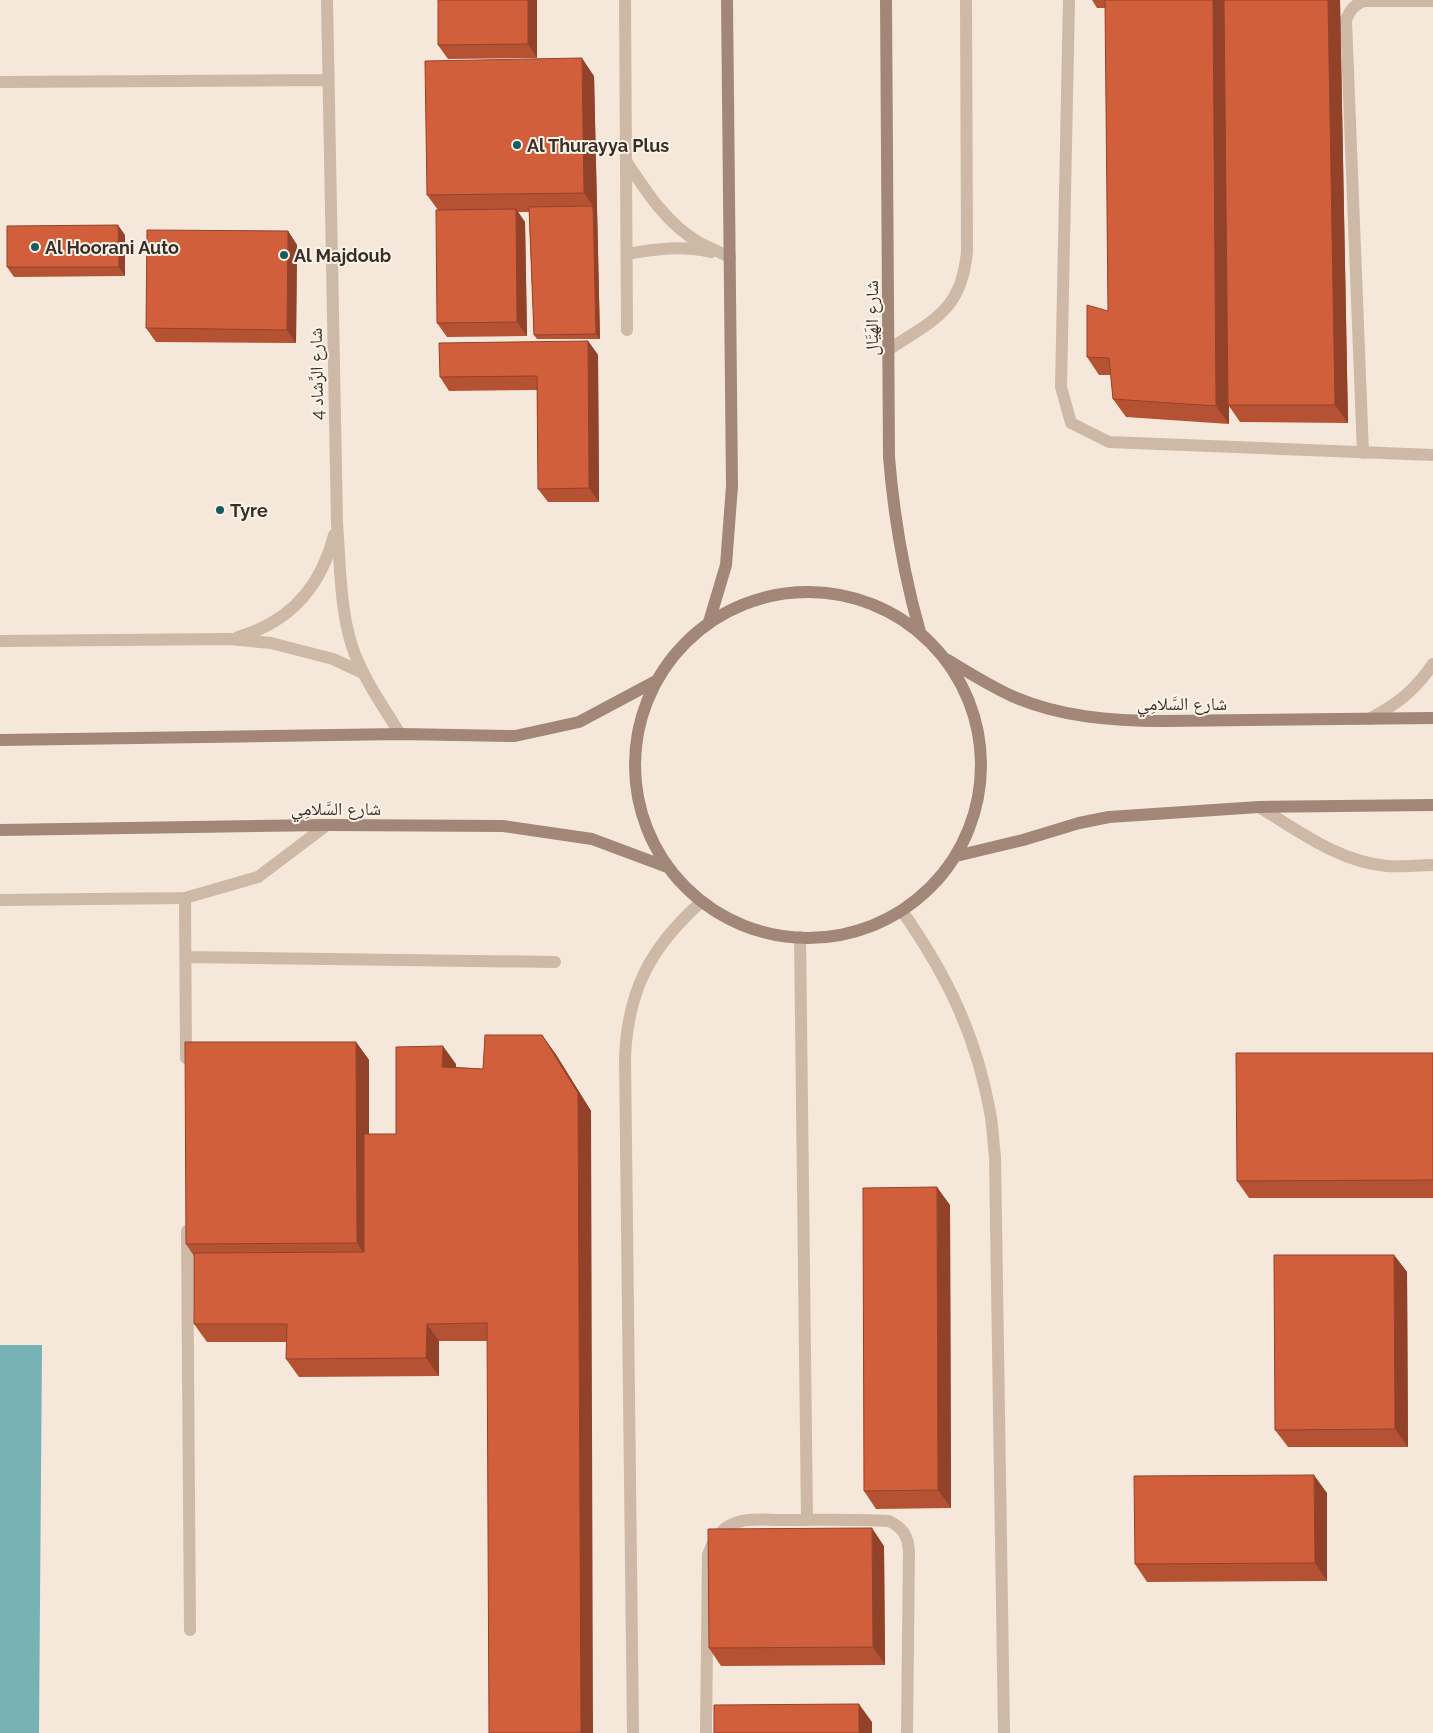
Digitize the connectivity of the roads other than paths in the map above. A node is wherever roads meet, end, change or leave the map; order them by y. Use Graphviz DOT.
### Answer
graph roads {
  1 [pos="327,0"];
  2 [pos="625,0"];
  3 [pos="728,0"];
  4 [pos="886,0"];
  5 [pos="966,0"];
  6 [pos="1069,0"];
  7 [pos="1433,1"];
  8 [pos="328,80"];
  9 [pos="0,82"];
  10 [pos="626,161"];
  11 [pos="627,254"];
  12 [pos="730,257"];
  13 [pos="627,330"];
  14 [pos="888,350"];
  15 [pos="1363,453"];
  16 [pos="1433,455"];
  17 [pos="337,523"];
  18 [pos="709,622"];
  19 [pos="920,632"];
  20 [pos="230,639"];
  21 [pos="0,641"];
  22 [pos="944,657"];
  23 [pos="1433,664"];
  24 [pos="363,673"];
  25 [pos="654,682"];
  26 [pos="1433,718"];
  27 [pos="1369,719"];
  28 [pos="400,734"];
  29 [pos="0,740"];
  30 [pos="1433,805"];
  31 [pos="1259,807"];
  32 [pos="327,825"];
  33 [pos="0,830"];
  34 [pos="956,856"];
  35 [pos="1433,865"];
  36 [pos="667,867"];
  37 [pos="185,898"];
  38 [pos="0,900"];
  39 [pos="702,902"];
  40 [pos="902,911"];
  41 [pos="800,937"];
  42 [pos="186,957"];
  43 [pos="555,962"];
  44 [pos="186,1066"];
  45 [pos="187,1215"];
  46 [pos="807,1520"];
  47 [pos="190,1630"];
  48 [pos="633,1733"];
  49 [pos="706,1733"];
  50 [pos="907,1733"];
  51 [pos="1004,1733"];
  1 -- 8 [label="street, شارع الرَّشاد 4"];
  2 -- 10 [label="street"];
  3 -- 12 [label="street"];
  4 -- 14 [label="street, شارع الهَيَّال"];
  5 -- 14 [label="street"];
  6 -- 15 [label="street"];
  7 -- 15 [label="street"];
  8 -- 9 [label="street"];
  8 -- 17 [label="street, شارع الرَّشاد 4"];
  10 -- 11 [label="street"];
  10 -- 12 [label="street"];
  11 -- 12 [label="street"];
  11 -- 13 [label="street"];
  12 -- 18 [label="street"];
  14 -- 19 [label="street, شارع الهَيَّال"];
  15 -- 16 [label="street"];
  17 -- 20 [label="street"];
  17 -- 24 [label="street, شارع الرَّشاد 4"];
  18 -- 19 [label="street"];
  18 -- 25 [label="street"];
  19 -- 22 [label="street"];
  20 -- 21 [label="street"];
  20 -- 24 [label="street"];
  22 -- 27 [label="street, شارع السَّلامِي"];
  22 -- 34 [label="street"];
  23 -- 27 [label="street"];
  24 -- 28 [label="street, شارع الرَّشاد 4"];
  25 -- 28 [label="street"];
  25 -- 36 [label="street"];
  26 -- 27 [label="street, شارع السَّلامِي"];
  28 -- 29 [label="street"];
  30 -- 31 [label="street"];
  31 -- 34 [label="street"];
  31 -- 35 [label="street"];
  32 -- 33 [label="street, شارع السَّلامِي"];
  32 -- 36 [label="street, شارع السَّلامِي"];
  32 -- 37 [label="street"];
  34 -- 40 [label="street"];
  36 -- 39 [label="street"];
  37 -- 38 [label="street"];
  37 -- 42 [label="street"];
  39 -- 41 [label="street"];
  39 -- 48 [label="street"];
  40 -- 41 [label="street"];
  40 -- 51 [label="street"];
  41 -- 46 [label="street"];
  42 -- 43 [label="street"];
  42 -- 44 [label="street"];
  45 -- 47 [label="street"];
  46 -- 49 [label="street"];
  46 -- 50 [label="street"];
}
